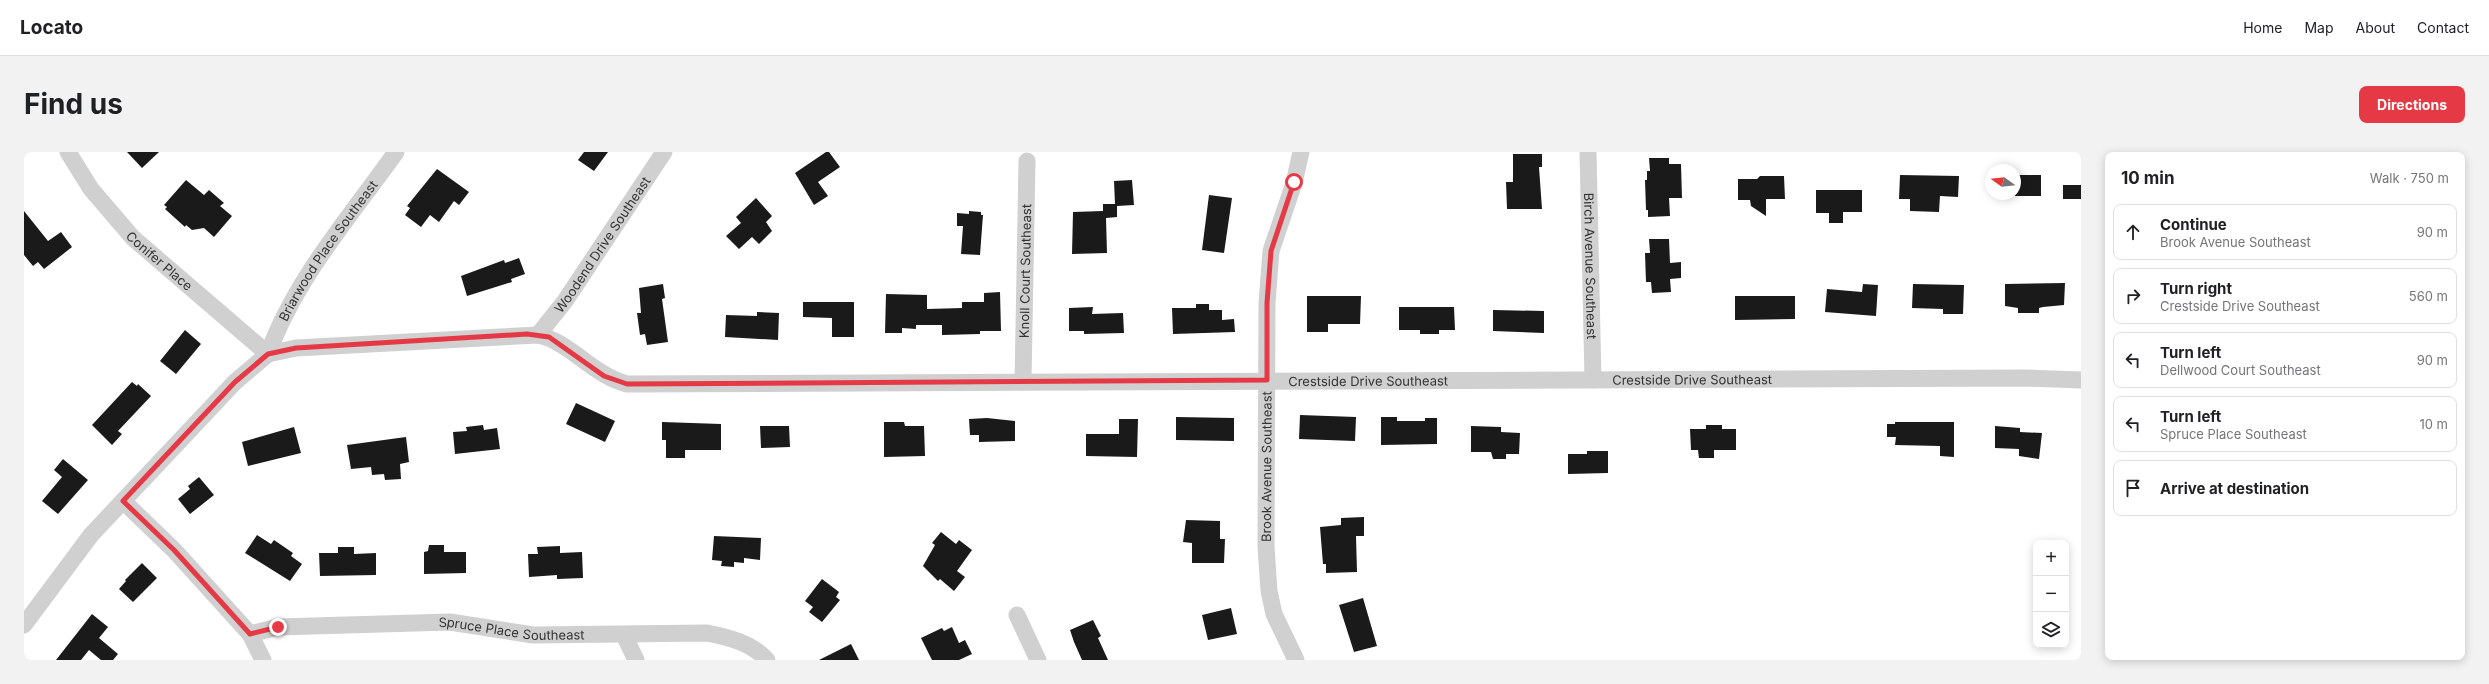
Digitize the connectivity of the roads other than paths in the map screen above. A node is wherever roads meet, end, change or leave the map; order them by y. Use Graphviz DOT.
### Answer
graph roads {
  1 [pos="68,152"];
  2 [pos="396,152"];
  3 [pos="664,152"];
  4 [pos="1301,152"];
  5 [pos="1588,152"];
  6 [pos="1028,161"];
  7 [pos="538,335"];
  8 [pos="268,354"];
  9 [pos="1267,380"];
  10 [pos="1593,380"];
  11 [pos="2081,380"];
  12 [pos="1023,382"];
  13 [pos="123,501"];
  14 [pos="1017,615"];
  15 [pos="24,625"];
  16 [pos="250,634"];
  17 [pos="624,635"];
  18 [pos="263,660"];
  19 [pos="636,660"];
  20 [pos="767,660"];
  21 [pos="1038,660"];
  22 [pos="1296,660"];
  1 -- 8 [label="street, Conifer Place"];
  2 -- 8 [label="street, Briarwood Place Southeast"];
  3 -- 7 [label="street, Woodend Drive Southeast"];
  4 -- 9 [label="street, Brook Avenue Southeast"];
  5 -- 10 [label="street, Birch Avenue Southeast"];
  6 -- 12 [label="street, Knoll Court Southeast"];
  7 -- 8 [label="street, Crestside Drive Southeast"];
  7 -- 12 [label="street, Crestside Drive Southeast"];
  8 -- 13 [label="street, Crestside Drive Southeast"];
  9 -- 10 [label="street, Crestside Drive Southeast"];
  9 -- 12 [label="street, Crestside Drive Southeast"];
  9 -- 22 [label="street, Brook Avenue Southeast"];
  10 -- 11 [label="street, Crestside Drive Southeast"];
  13 -- 15 [label="street, Crestside Drive Southeast"];
  13 -- 16 [label="street"];
  14 -- 21 [label="street"];
  16 -- 17 [label="street, Spruce Place Southeast"];
  16 -- 18 [label="street"];
  17 -- 19 [label="street"];
  17 -- 20 [label="street, Spruce Place Southeast"];
}
